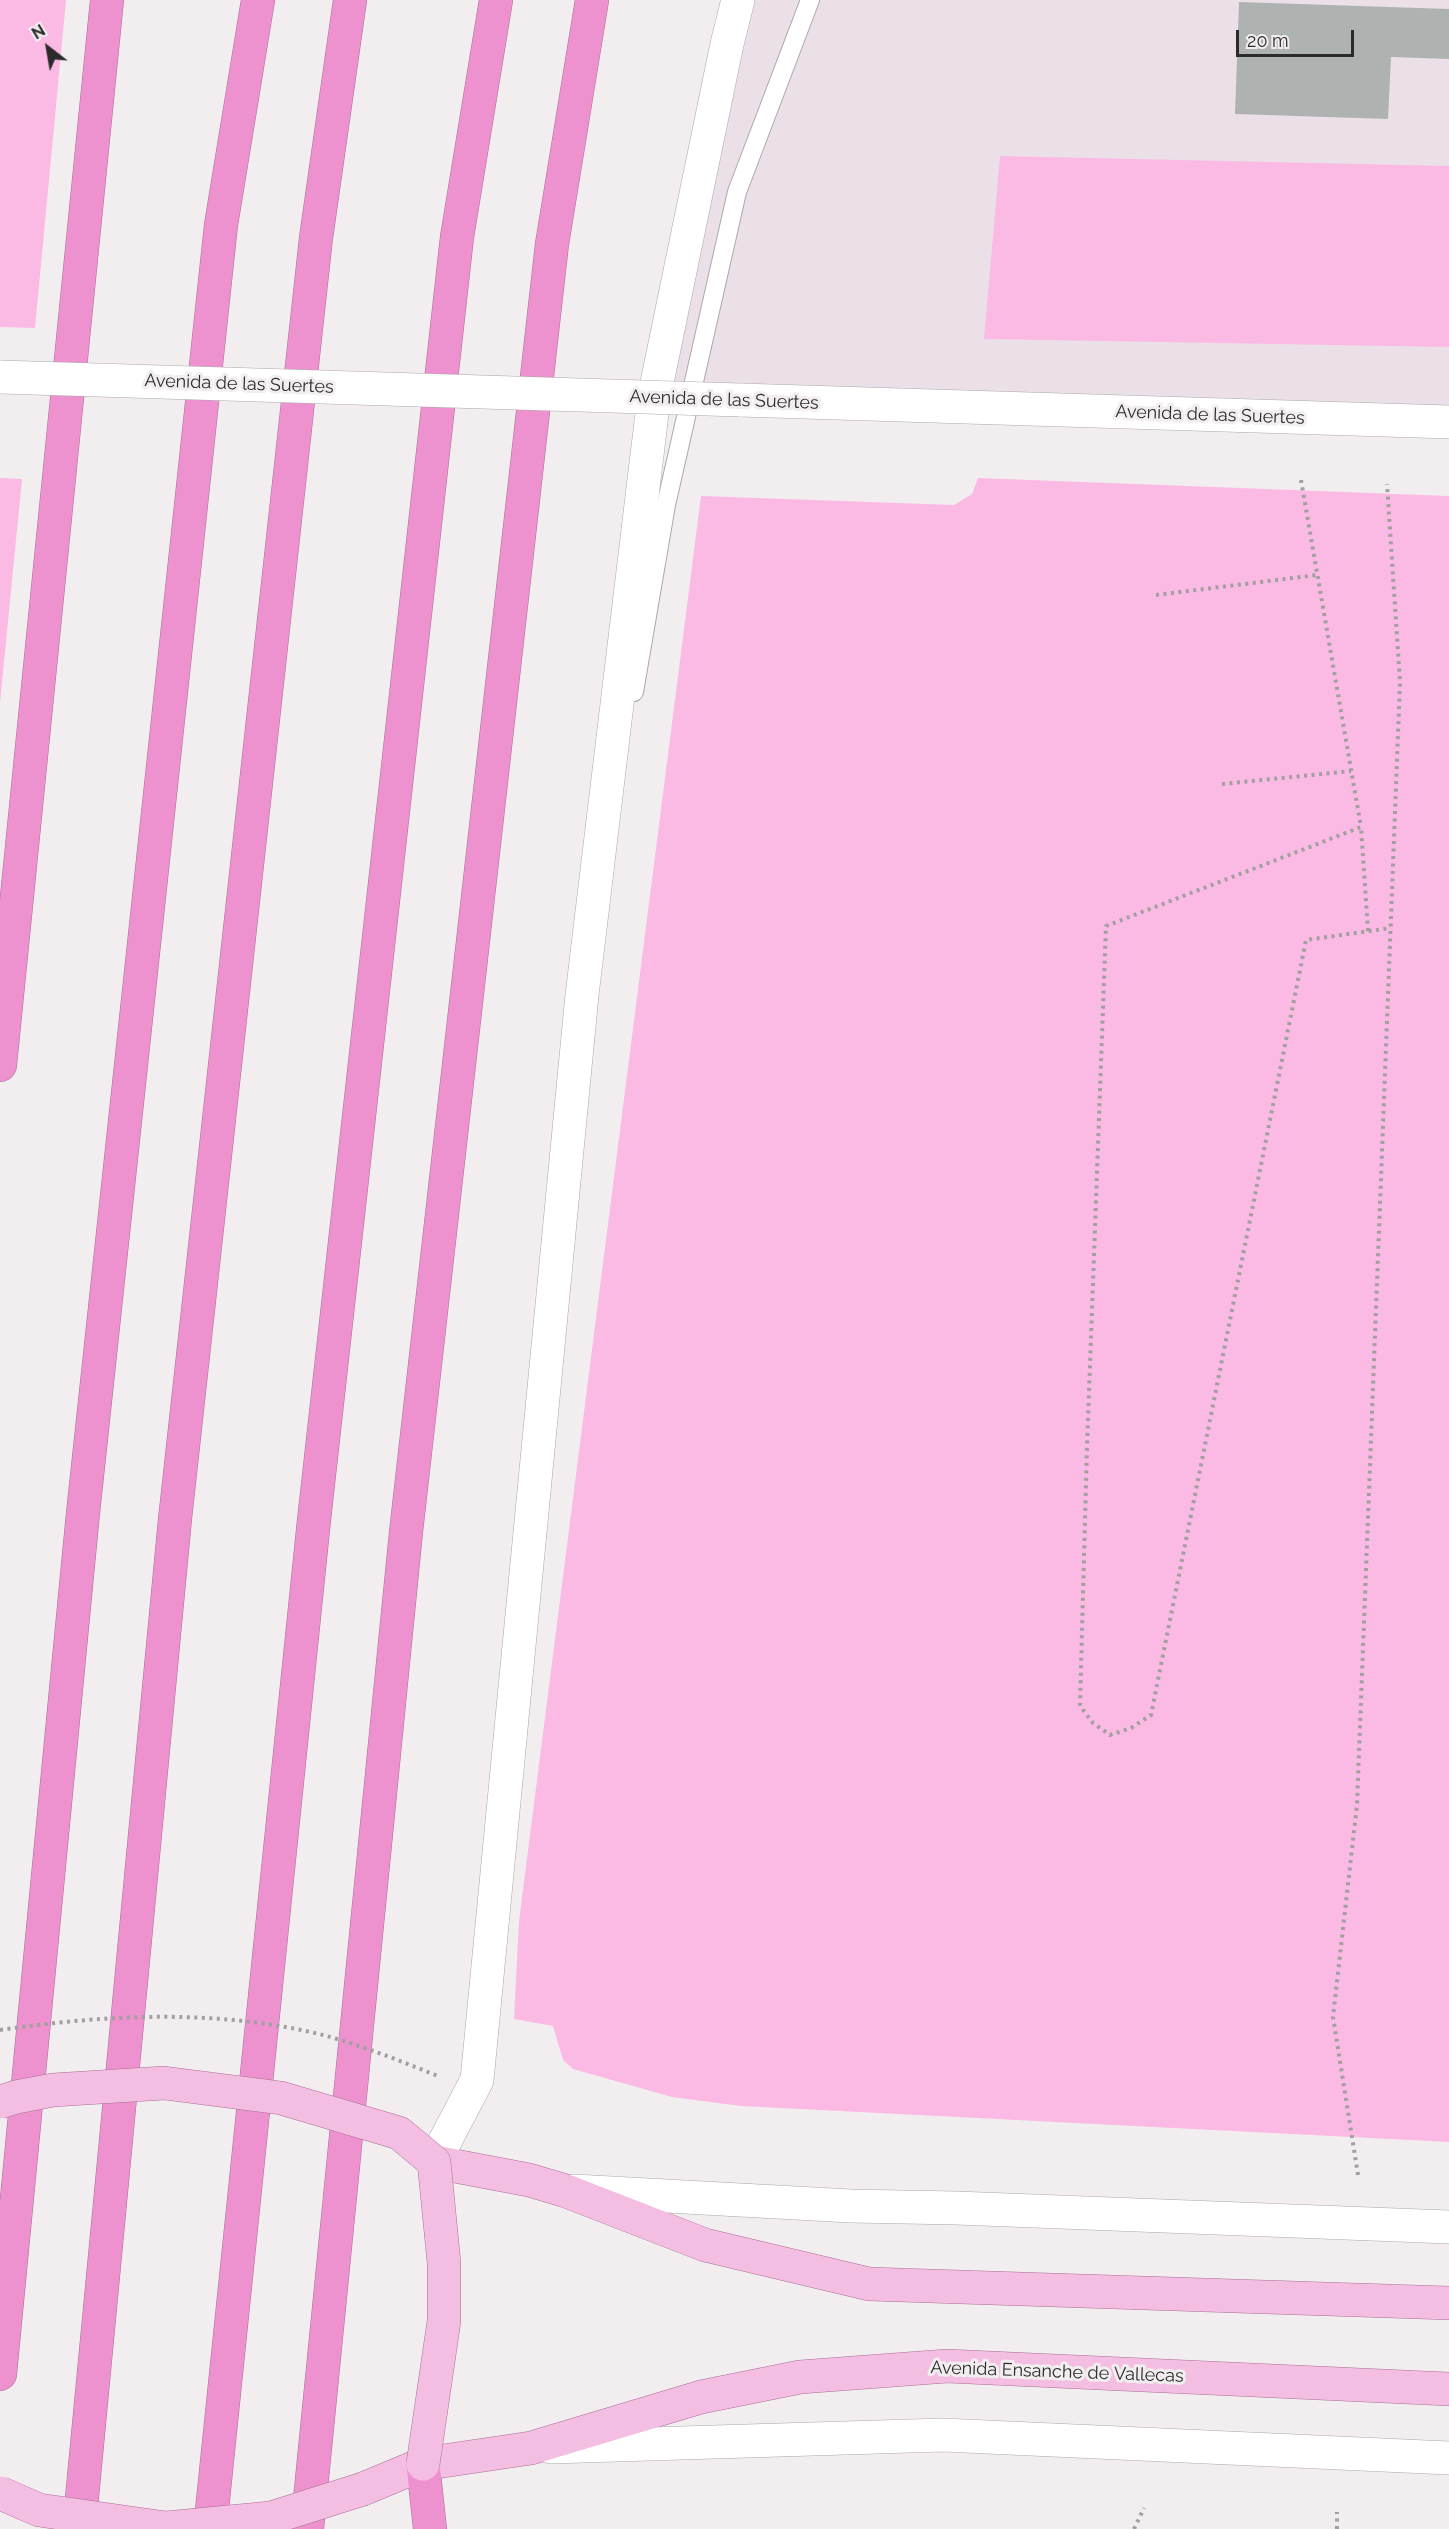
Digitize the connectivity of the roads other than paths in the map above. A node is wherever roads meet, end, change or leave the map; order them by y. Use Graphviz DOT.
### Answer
graph roads {
  1 [pos="107,0"];
  2 [pos="258,0"];
  3 [pos="350,0"];
  4 [pos="496,0"];
  5 [pos="592,0"];
  6 [pos="738,0"];
  7 [pos="810,0"];
  8 [pos="0,376"];
  9 [pos="1449,422"];
  10 [pos="582,995"];
  11 [pos="0,1065"];
  12 [pos="0,2102"];
  13 [pos="434,2162"];
  14 [pos="566,2191"];
  15 [pos="1449,2227"];
  16 [pos="1449,2303"];
  17 [pos="0,2374"];
  18 [pos="1449,2389"];
  19 [pos="531,2448"];
  20 [pos="1449,2458"];
  21 [pos="423,2464"];
  22 [pos="0,2493"];
  23 [pos="79,2529"];
  24 [pos="210,2529"];
  25 [pos="307,2529"];
  26 [pos="430,2529"];
  1 -- 11 [label="highway"];
  2 -- 17 [label="highway"];
  3 -- 23 [label="highway"];
  4 -- 24 [label="highway"];
  5 -- 25 [label="highway"];
  6 -- 10 [label="street"];
  7 -- 10 [label="lane"];
  8 -- 9 [label="street, Avenida de las Suertes, bridge"];
  10 -- 13 [label="street"];
  12 -- 13 [label="main road, bridge"];
  13 -- 14 [label="main road"];
  13 -- 21 [label="main road, bridge"];
  14 -- 15 [label="street"];
  14 -- 16 [label="main road"];
  18 -- 19 [label="main road, Avenida Ensanche de Vallecas"];
  19 -- 20 [label="street, Avenida Ensanche de Vallecas"];
  19 -- 21 [label="main road, Avenida Ensanche de Vallecas"];
  21 -- 22 [label="main road, Avenida Ensanche de Vallecas, bridge"];
  21 -- 26 [label="highway"];
}
